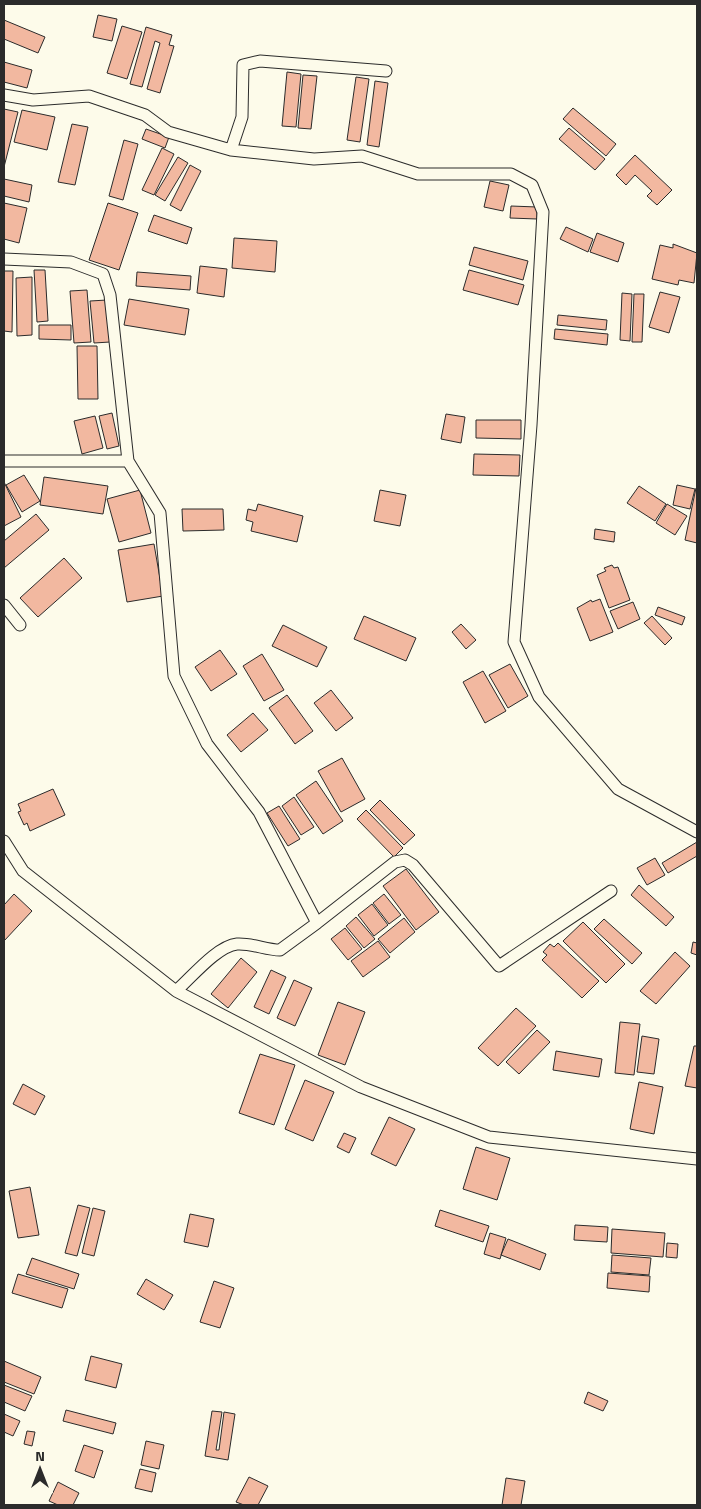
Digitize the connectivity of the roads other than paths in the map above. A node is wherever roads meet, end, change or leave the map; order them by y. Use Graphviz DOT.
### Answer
graph roads {
  1 [pos="386,71"];
  2 [pos="4,95"];
  3 [pos="231,150"];
  4 [pos="4,259"];
  5 [pos="4,461"];
  6 [pos="128,461"];
  7 [pos="4,605"];
  8 [pos="20,625"];
  9 [pos="697,832"];
  10 [pos="4,841"];
  11 [pos="611,891"];
  12 [pos="317,923"];
  13 [pos="176,991"];
  14 [pos="697,1159"];
  1 -- 3 [label="street"];
  2 -- 3 [label="street"];
  3 -- 9 [label="street"];
  4 -- 6 [label="street"];
  5 -- 6 [label="street"];
  6 -- 12 [label="street"];
  7 -- 8 [label="street"];
  10 -- 13 [label="street"];
  11 -- 12 [label="street"];
  12 -- 13 [label="street"];
  13 -- 14 [label="street"];
}
